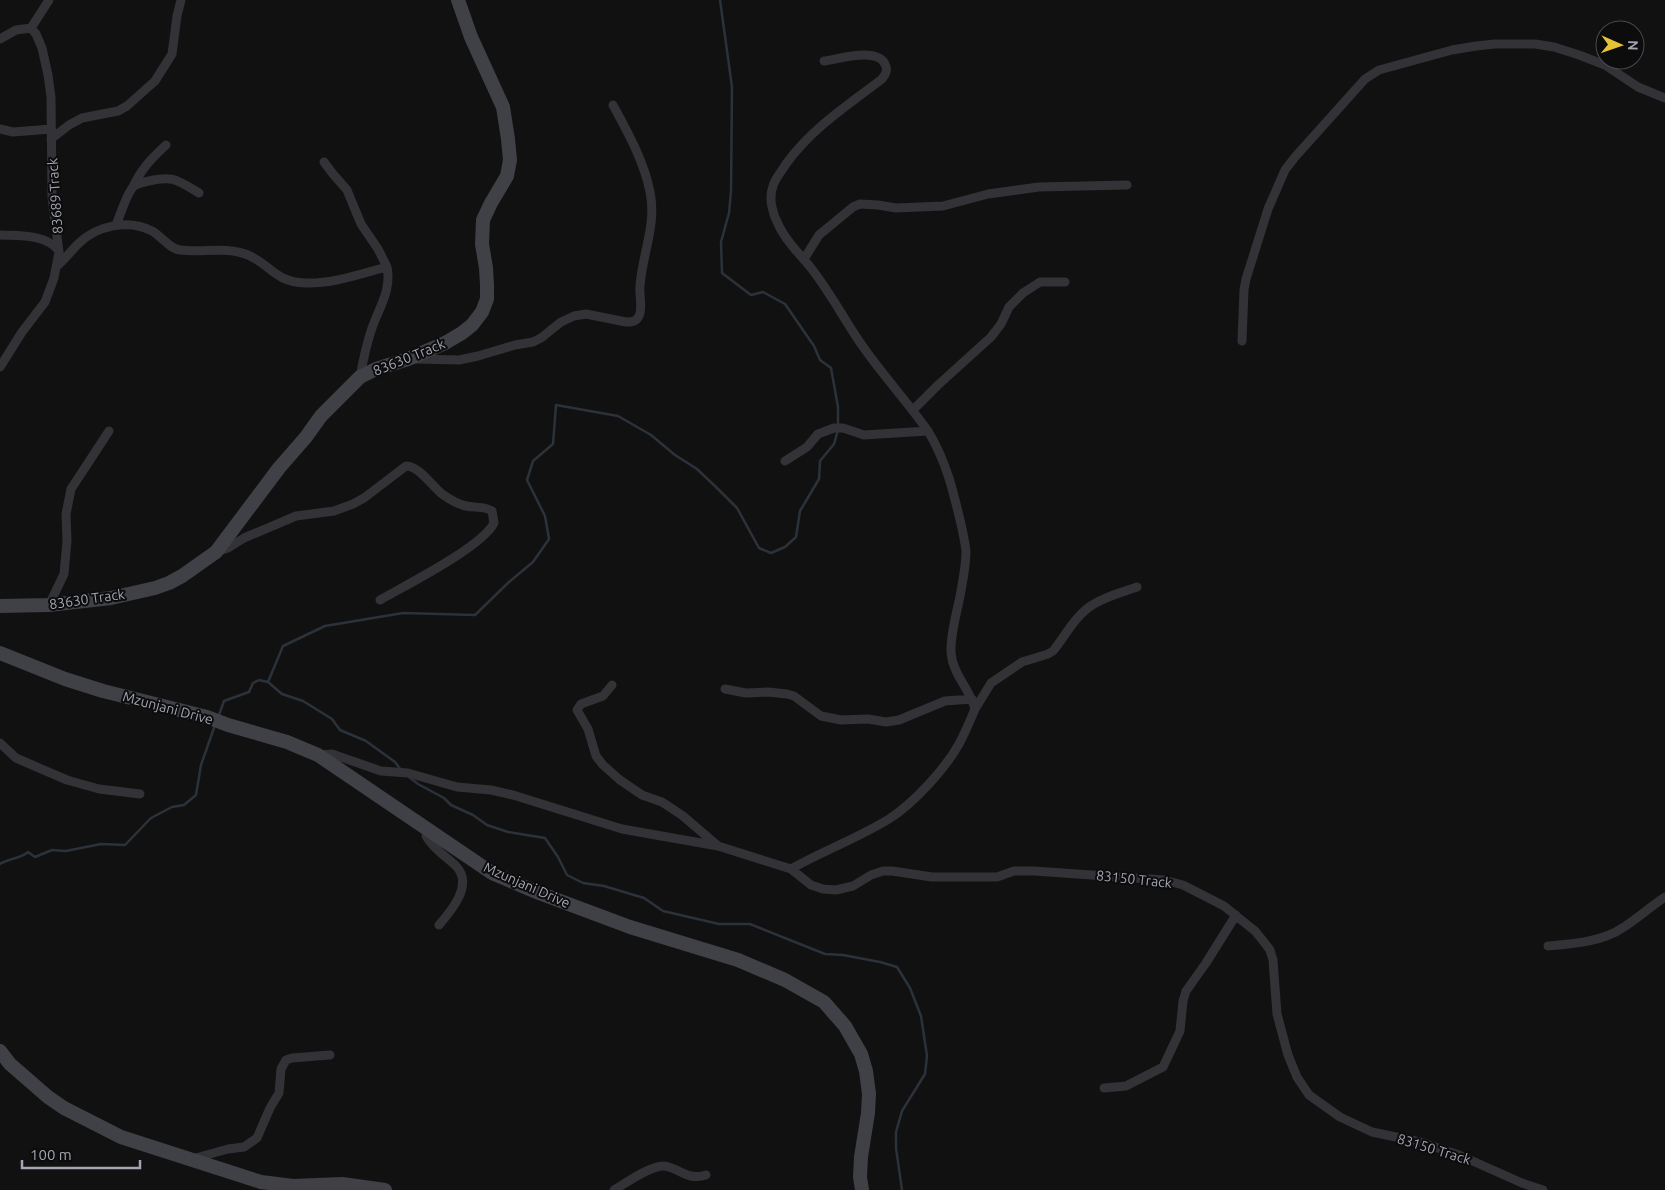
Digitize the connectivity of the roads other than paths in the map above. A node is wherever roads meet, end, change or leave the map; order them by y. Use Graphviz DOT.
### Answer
graph roads {
  1 [pos="49,0"];
  2 [pos="181,0"];
  3 [pos="458,0"];
  4 [pos="32,28"];
  5 [pos="0,38"];
  6 [pos="824,61"];
  7 [pos="1665,98"];
  8 [pos="613,105"];
  9 [pos="0,129"];
  10 [pos="51,129"];
  11 [pos="52,139"];
  12 [pos="166,145"];
  13 [pos="324,162"];
  14 [pos="1127,184"];
  15 [pos="133,187"];
  16 [pos="199,193"];
  17 [pos="116,225"];
  18 [pos="0,236"];
  19 [pos="59,252"];
  20 [pos="804,259"];
  21 [pos="57,266"];
  22 [pos="387,267"];
  23 [pos="1065,282"];
  24 [pos="1242,341"];
  25 [pos="408,359"];
  26 [pos="0,367"];
  27 [pos="360,377"];
  28 [pos="913,410"];
  29 [pos="109,431"];
  30 [pos="928,431"];
  31 [pos="785,461"];
  32 [pos="216,552"];
  33 [pos="1137,587"];
  34 [pos="380,600"];
  35 [pos="49,605"];
  36 [pos="0,606"];
  37 [pos="0,653"];
  38 [pos="612,685"];
  39 [pos="725,689"];
  40 [pos="972,699"];
  41 [pos="975,709"];
  42 [pos="0,744"];
  43 [pos="318,755"];
  44 [pos="140,794"];
  45 [pos="428,830"];
  46 [pos="718,846"];
  47 [pos="791,869"];
  48 [pos="1665,897"];
  49 [pos="1236,915"];
  50 [pos="440,925"];
  51 [pos="1548,946"];
  52 [pos="0,1051"];
  53 [pos="330,1055"];
  54 [pos="1104,1088"];
  55 [pos="192,1160"];
  56 [pos="706,1175"];
  57 [pos="385,1190"];
  58 [pos="614,1190"];
  59 [pos="862,1190"];
  60 [pos="1543,1190"];
  1 -- 4 [label="street"];
  2 -- 11 [label="street"];
  3 -- 25 [label="street, 83630 Track"];
  4 -- 5 [label="street"];
  4 -- 10 [label="street, 83689 Track"];
  6 -- 20 [label="street"];
  7 -- 24 [label="street"];
  8 -- 25 [label="street"];
  9 -- 10 [label="street"];
  10 -- 11 [label="street, 83689 Track"];
  11 -- 19 [label="street, 83689 Track"];
  12 -- 15 [label="street"];
  13 -- 22 [label="street"];
  14 -- 20 [label="street"];
  15 -- 16 [label="street"];
  15 -- 17 [label="street"];
  17 -- 21 [label="street"];
  17 -- 22 [label="street"];
  18 -- 19 [label="street"];
  19 -- 21 [label="street, 83689 Track"];
  20 -- 28 [label="street"];
  21 -- 26 [label="street, 83689 Track"];
  22 -- 27 [label="street"];
  23 -- 28 [label="street"];
  25 -- 27 [label="street, 83630 Track"];
  27 -- 32 [label="street, 83630 Track"];
  28 -- 30 [label="street"];
  29 -- 35 [label="street"];
  30 -- 31 [label="street"];
  30 -- 40 [label="street"];
  32 -- 34 [label="street"];
  32 -- 35 [label="street, 83630 Track"];
  33 -- 41 [label="street"];
  35 -- 36 [label="street, 83630 Track"];
  37 -- 43 [label="street, Mzunjani Drive"];
  38 -- 46 [label="street"];
  39 -- 40 [label="street"];
  40 -- 41 [label="street"];
  41 -- 47 [label="street"];
  42 -- 44 [label="street"];
  43 -- 45 [label="street, Mzunjani Drive"];
  43 -- 46 [label="street"];
  45 -- 50 [label="street"];
  45 -- 59 [label="street, Mzunjani Drive"];
  46 -- 47 [label="street"];
  47 -- 49 [label="street, 83150 Track"];
  48 -- 51 [label="street"];
  49 -- 54 [label="street"];
  49 -- 60 [label="street, 83150 Track"];
  52 -- 55 [label="street"];
  53 -- 55 [label="street"];
  55 -- 57 [label="street"];
  56 -- 58 [label="street"];
}
